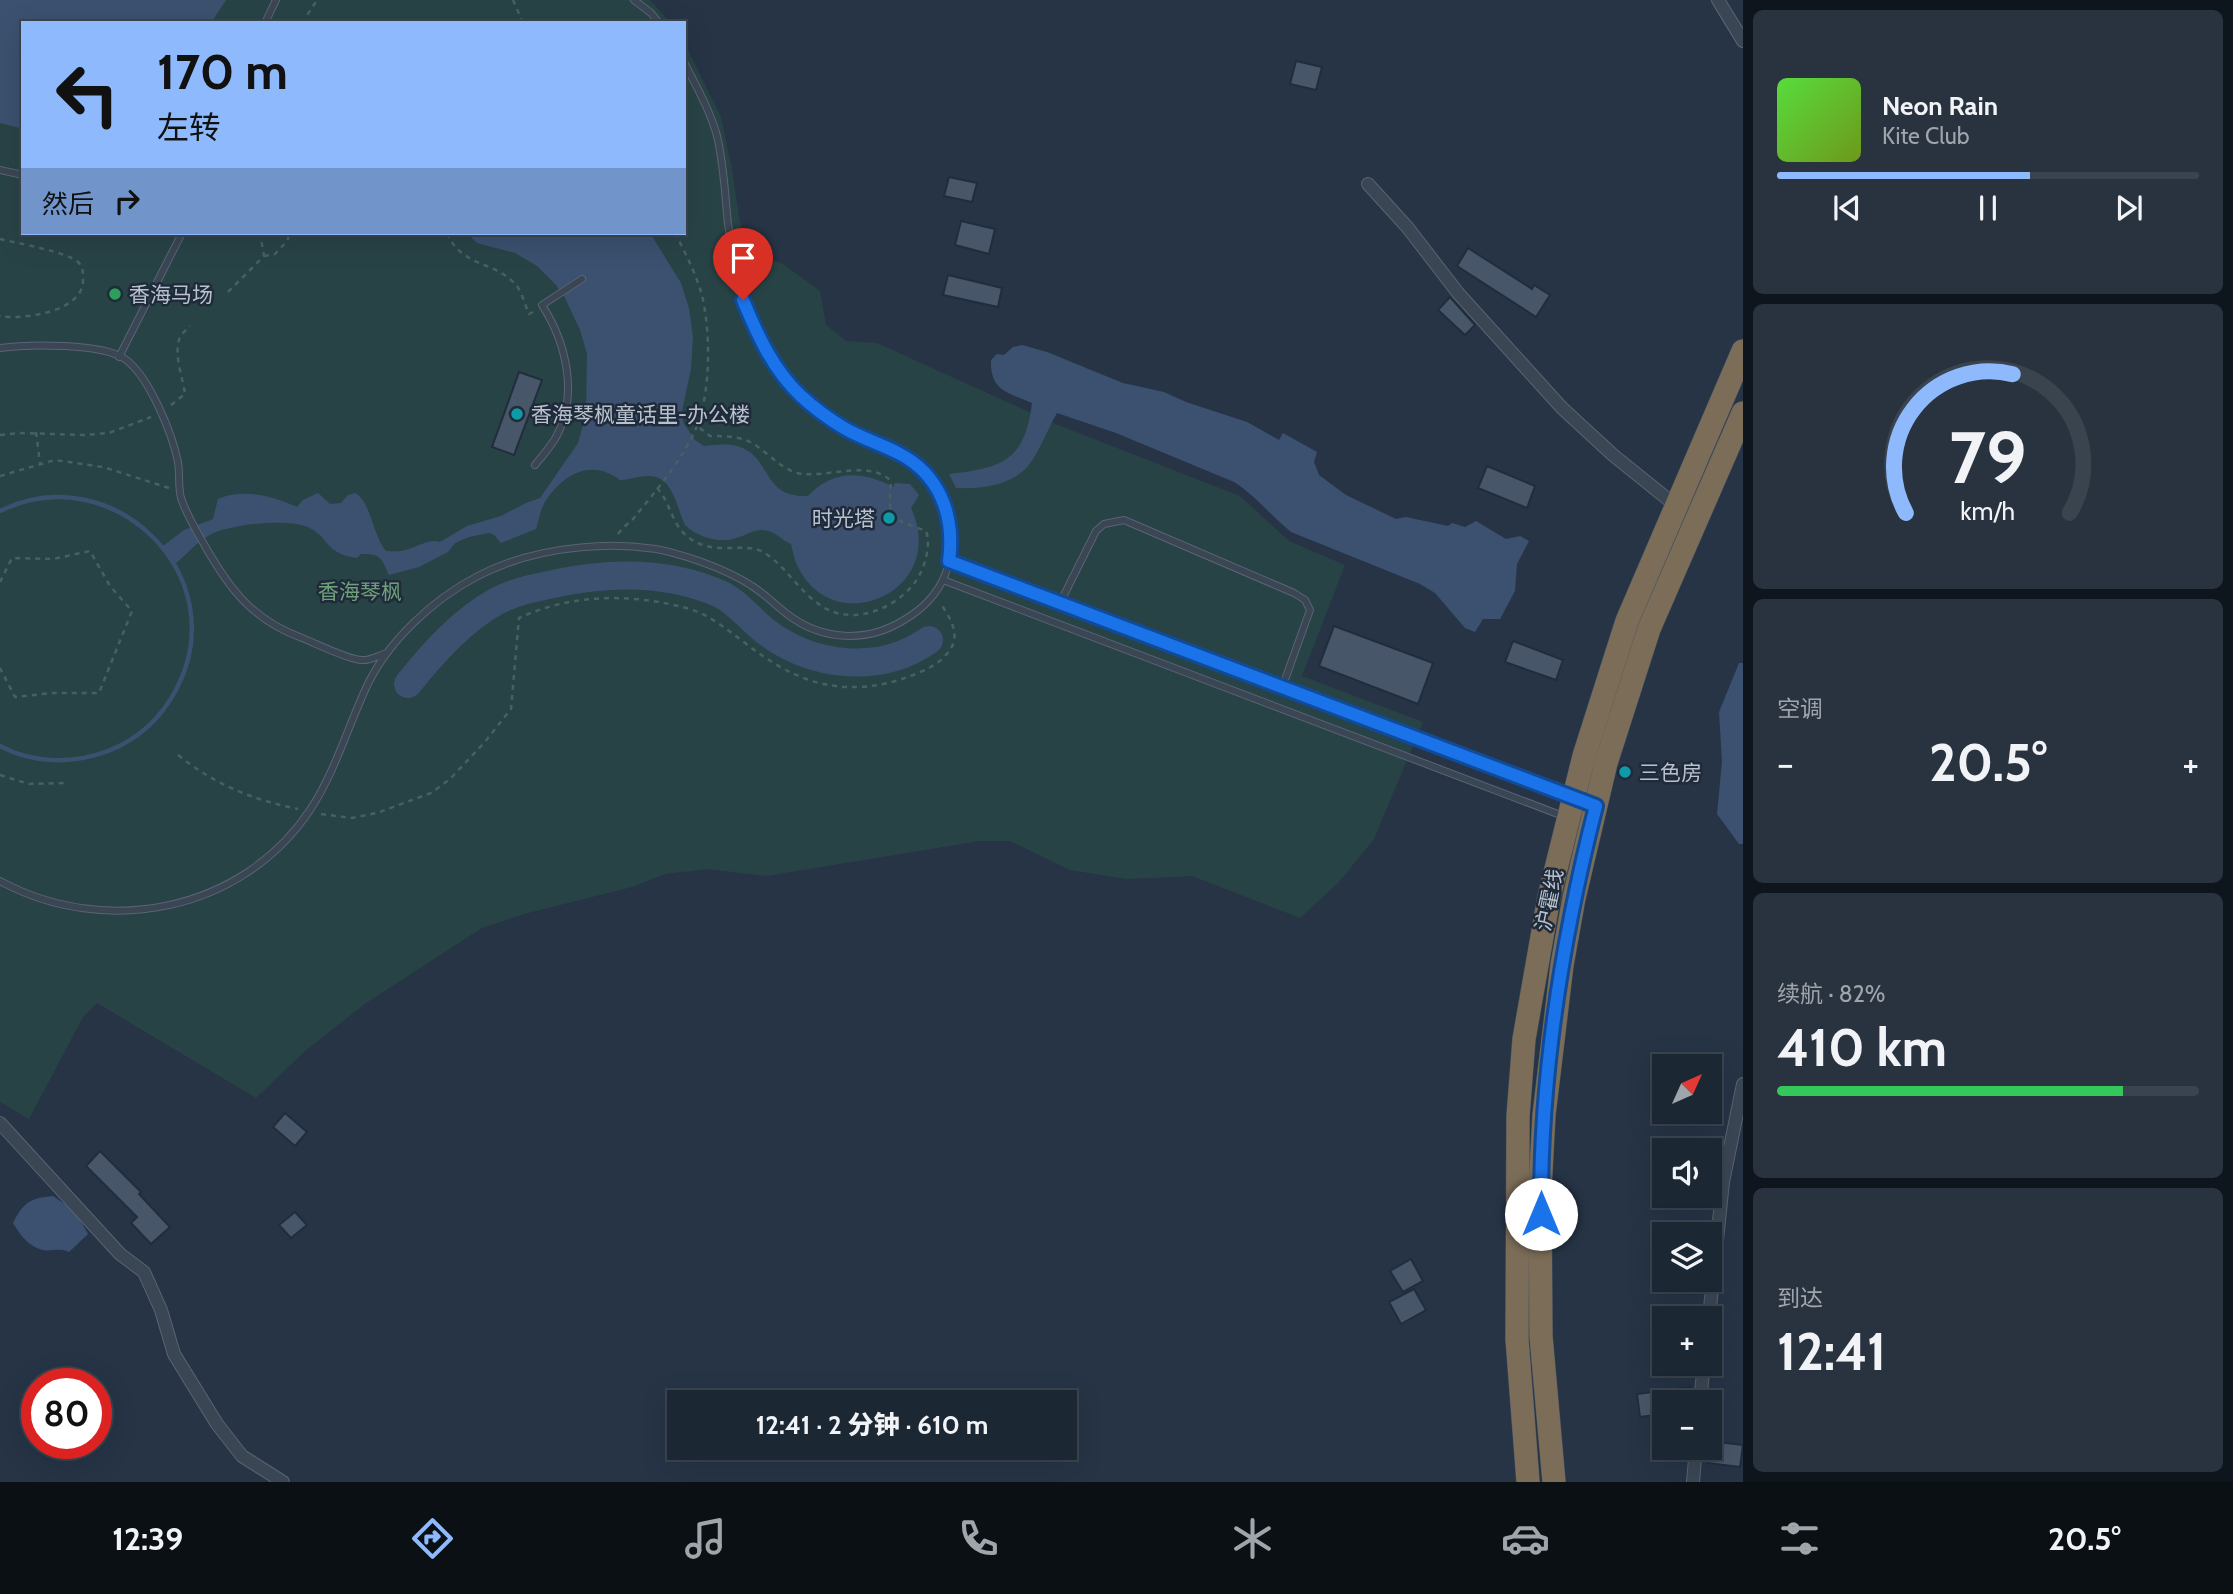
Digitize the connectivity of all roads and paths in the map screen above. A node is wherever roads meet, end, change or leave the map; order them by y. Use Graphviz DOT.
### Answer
graph roads {
  1 [pos="276,0"];
  2 [pos="317,0"];
  3 [pos="513,0"];
  4 [pos="634,0"];
  5 [pos="1718,0"];
  6 [pos="266,21"];
  7 [pos="303,21"];
  8 [pos="522,21"];
  9 [pos="657,21"];
  10 [pos="1743,41"];
  11 [pos="686,66"];
  12 [pos="0,170"];
  13 [pos="21,175"];
  14 [pos="1368,184"];
  15 [pos="181,235"];
  16 [pos="260,235"];
  17 [pos="289,235"];
  18 [pos="448,235"];
  19 [pos="676,235"];
  20 [pos="0,239"];
  21 [pos="264,256"];
  22 [pos="582,279"];
  23 [pos="228,292"];
  24 [pos="529,314"];
  25 [pos="0,316"];
  26 [pos="190,326"];
  27 [pos="0,348"];
  28 [pos="1743,351"];
  29 [pos="119,357"];
  30 [pos="162,413"];
  31 [pos="1743,413"];
  32 [pos="697,426"];
  33 [pos="36,432"];
  34 [pos="0,435"];
  35 [pos="40,463"];
  36 [pos="536,466"];
  37 [pos="0,476"];
  38 [pos="657,488"];
  39 [pos="180,489"];
  40 [pos="1675,505"];
  41 [pos="612,547"];
  42 [pos="949,561"];
  43 [pos="943,580"];
  44 [pos="0,582"];
  45 [pos="934,593"];
  46 [pos="1060,603"];
  47 [pos="389,652"];
  48 [pos="0,668"];
  49 [pos="1282,688"];
  50 [pos="178,755"];
  51 [pos="0,775"];
  52 [pos="65,783"];
  53 [pos="1571,809"];
  54 [pos="307,814"];
  55 [pos="1594,816"];
  56 [pos="0,881"];
  57 [pos="1743,1084"];
  58 [pos="0,1123"];
  59 [pos="1710,1306"];
  60 [pos="1695,1460"];
  61 [pos="283,1482"];
  62 [pos="1528,1482"];
  63 [pos="1553,1482"];
  64 [pos="1693,1482"];
  1 -- 6 [label="lane"];
  2 -- 7 [label="path"];
  3 -- 8 [label="path"];
  4 -- 9 [label="lane"];
  5 -- 10 [label="street"];
  11 -- 42 [label="lane"];
  12 -- 13 [label="lane"];
  14 -- 40 [label="street"];
  15 -- 29 [label="lane"];
  16 -- 21 [label="path"];
  17 -- 21 [label="path"];
  18 -- 24 [label="path"];
  19 -- 32 [label="path"];
  20 -- 25 [label="path"];
  21 -- 23 [label="path"];
  22 -- 36 [label="lane"];
  26 -- 30 [label="path"];
  27 -- 29 [label="lane"];
  28 -- 40 [label="highway, 沪霍线"];
  29 -- 30 [label="lane"];
  30 -- 33 [label="path"];
  30 -- 39 [label="lane"];
  31 -- 55 [label="highway, 沪霍线"];
  32 -- 38 [label="path"];
  32 -- 38 [label="path"];
  33 -- 34 [label="path"];
  33 -- 35 [label="path"];
  35 -- 37 [label="path"];
  35 -- 39 [label="path"];
  38 -- 41 [label="path"];
  39 -- 47 [label="lane"];
  40 -- 53 [label="highway, 沪霍线"];
  41 -- 45 [label="lane"];
  41 -- 47 [label="lane"];
  42 -- 43 [label="lane"];
  42 -- 46 [label="lane"];
  43 -- 45 [label="lane"];
  43 -- 53 [label="lane"];
  44 -- 48 [label="path"];
  45 -- 54 [label="path"];
  46 -- 49 [label="lane"];
  46 -- 49 [label="lane"];
  47 -- 54 [label="lane"];
  49 -- 53 [label="lane"];
  50 -- 54 [label="path"];
  51 -- 52 [label="path"];
  53 -- 55 [label="lane"];
  53 -- 55 [label="lane"];
  53 -- 62 [label="highway, 沪霍线"];
  54 -- 56 [label="lane"];
  55 -- 63 [label="highway, 沪霍线"];
  57 -- 59 [label="street"];
  58 -- 61 [label="street"];
  60 -- 64 [label="street"];
}
